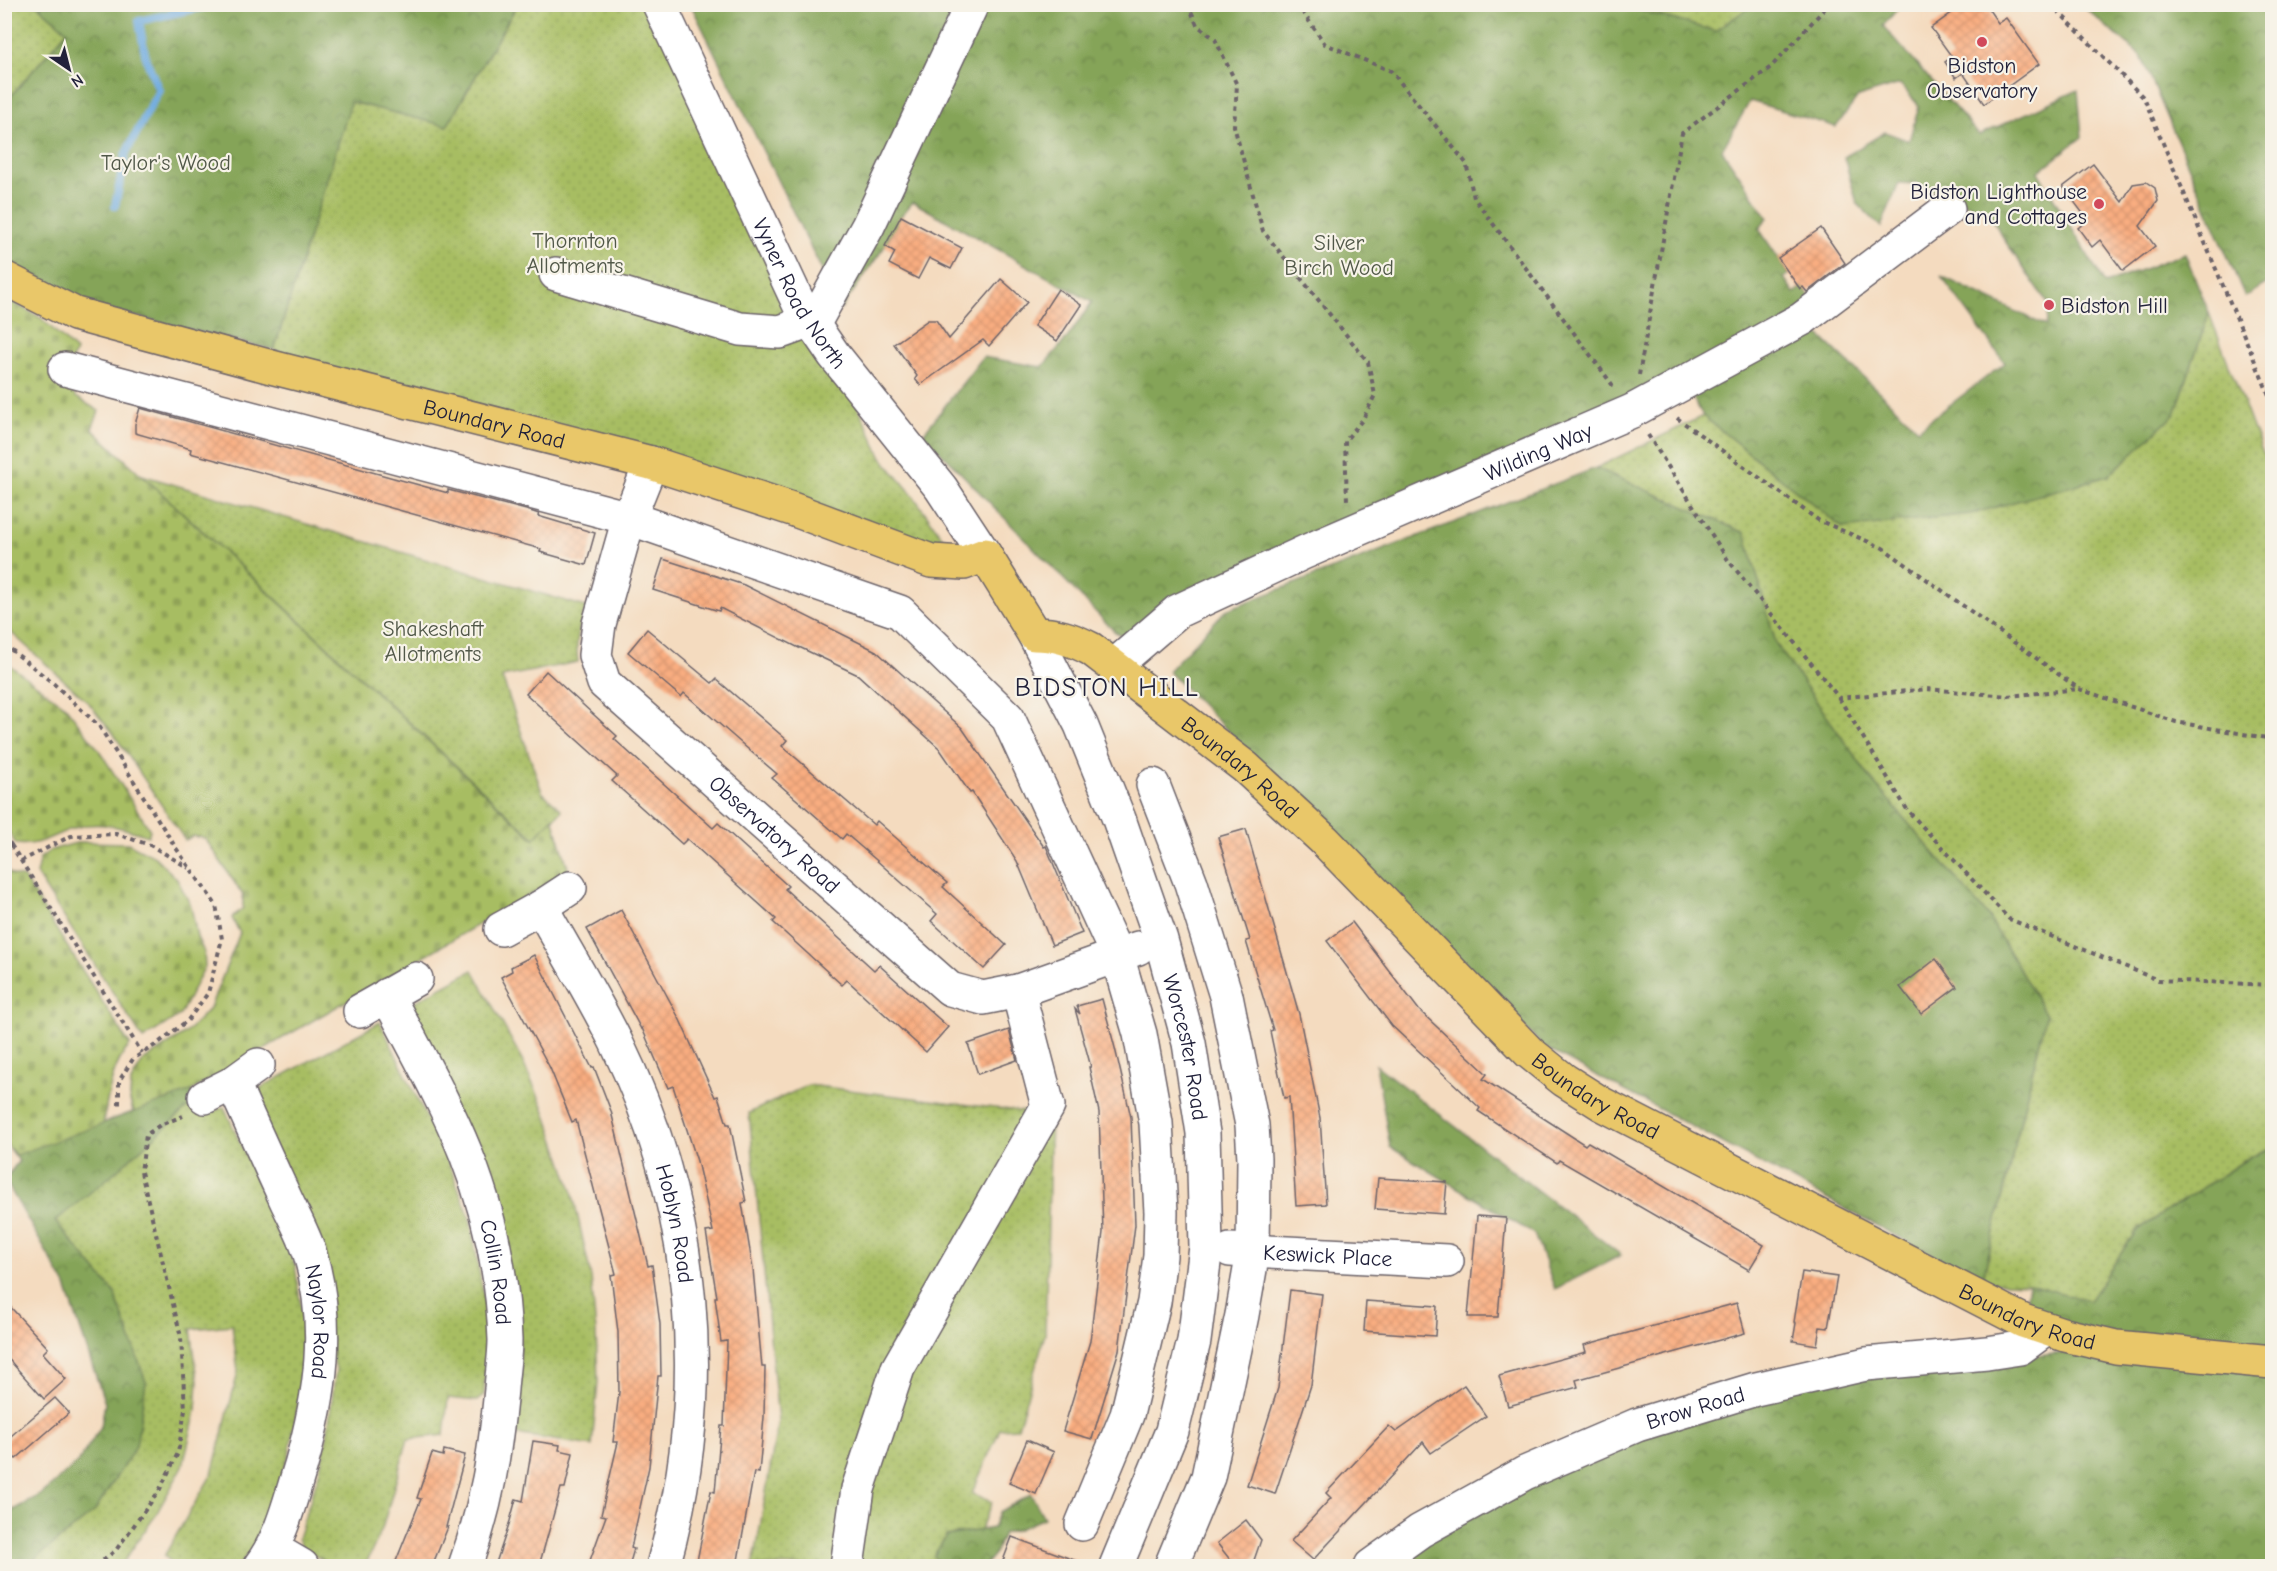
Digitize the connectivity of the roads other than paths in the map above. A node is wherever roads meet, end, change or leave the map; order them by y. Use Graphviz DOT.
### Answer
graph roads {
  1 [pos="658,4"];
  2 [pos="972,4"];
  3 [pos="1948,209"];
  4 [pos="556,274"];
  5 [pos="4,278"];
  6 [pos="812,323"];
  7 [pos="65,369"];
  8 [pos="651,463"];
  9 [pos="629,518"];
  10 [pos="985,555"];
  11 [pos="1034,634"];
  12 [pos="1114,666"];
  13 [pos="1153,785"];
  14 [pos="570,888"];
  15 [pos="541,907"];
  16 [pos="501,929"];
  17 [pos="1161,940"];
  18 [pos="1117,955"];
  19 [pos="416,979"];
  20 [pos="1018,991"];
  21 [pos="232,1082"];
  22 [pos="1206,1247"];
  23 [pos="1253,1252"];
  24 [pos="1447,1261"];
  25 [pos="2046,1329"];
  26 [pos="2272,1362"];
  27 [pos="1082,1524"];
  28 [pos="267,1558"];
  29 [pos="302,1566"];
  30 [pos="465,1566"];
  31 [pos="663,1566"];
  32 [pos="847,1566"];
  33 [pos="1116,1566"];
  34 [pos="1171,1566"];
  35 [pos="1371,1566"];
  1 -- 6 [label="street, Vyner Road North"];
  2 -- 6 [label="street"];
  3 -- 12 [label="street, Wilding Way"];
  4 -- 6 [label="street"];
  5 -- 8 [label="main road, Boundary Road"];
  6 -- 10 [label="street, Vyner Road North"];
  7 -- 9 [label="street"];
  8 -- 9 [label="street, Observatory Road"];
  8 -- 10 [label="main road, Boundary Road"];
  9 -- 18 [label="street, Worcester Road"];
  9 -- 20 [label="street, Observatory Road"];
  10 -- 11 [label="main road, Worcester Road"];
  11 -- 12 [label="main road, Boundary Road"];
  11 -- 17 [label="street, Worcester Road"];
  12 -- 25 [label="main road, Boundary Road"];
  13 -- 23 [label="street"];
  14 -- 15 [label="street"];
  15 -- 16 [label="street"];
  15 -- 31 [label="street, Hoblyn Road"];
  17 -- 18 [label="street, Observatory Road"];
  17 -- 22 [label="street, Worcester Road"];
  18 -- 20 [label="street, Observatory Road"];
  18 -- 27 [label="street, Worcester Road"];
  19 -- 30 [label="street, Collin Road"];
  20 -- 32 [label="street"];
  21 -- 28 [label="street, Naylor Road"];
  22 -- 23 [label="street, Keswick Place"];
  22 -- 33 [label="street, Worcester Road"];
  23 -- 24 [label="street, Keswick Place"];
  23 -- 34 [label="street"];
  25 -- 26 [label="main road, Boundary Road"];
  25 -- 35 [label="street, Brow Road"];
  28 -- 29 [label="street"];
}
